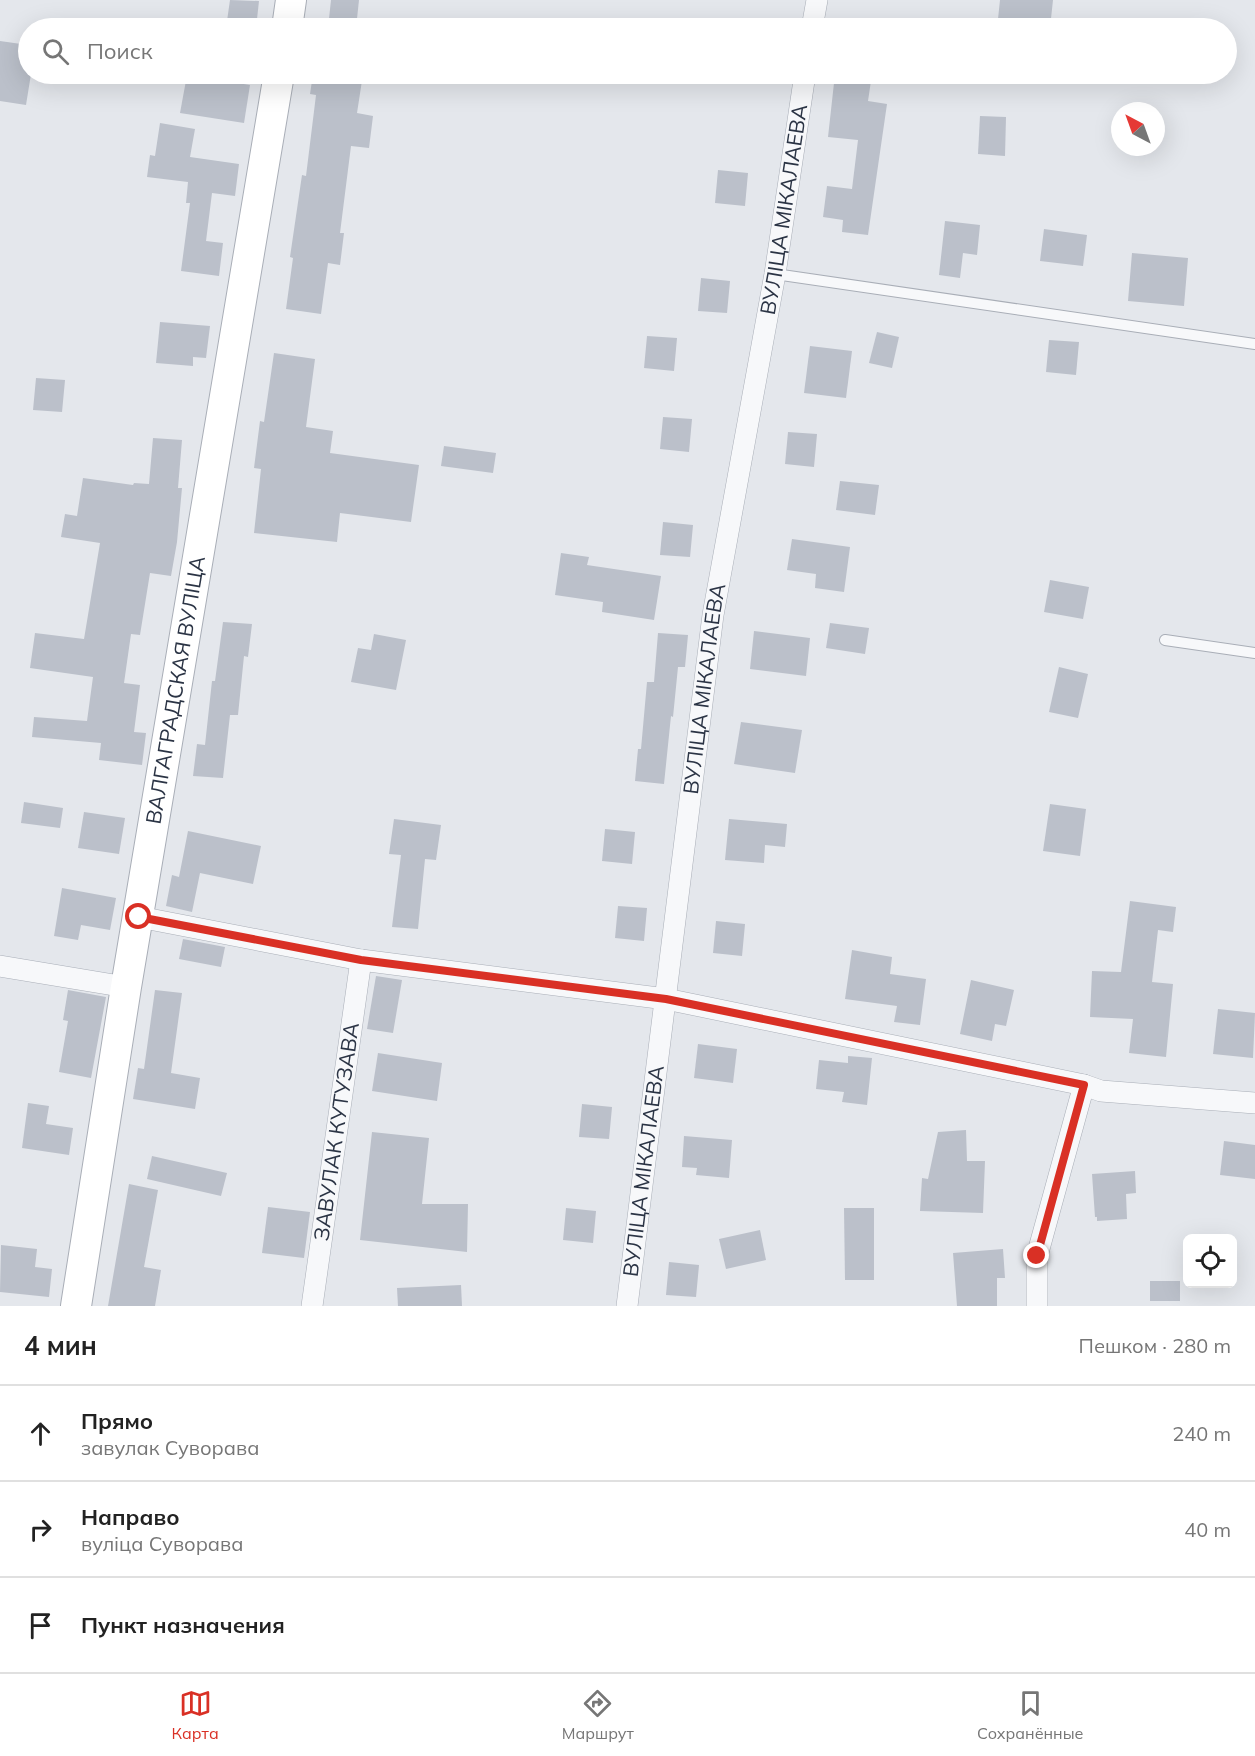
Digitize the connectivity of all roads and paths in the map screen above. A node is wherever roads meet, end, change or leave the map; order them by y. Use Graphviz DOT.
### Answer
graph roads {
  1 [pos="291,0"];
  2 [pos="817,0"];
  3 [pos="288,18"];
  4 [pos="814,18"];
  5 [pos="277,84"];
  6 [pos="804,84"];
  7 [pos="775,274"];
  8 [pos="1255,344"];
  9 [pos="1165,640"];
  10 [pos="1255,653"];
  11 [pos="139,917"];
  12 [pos="361,960"];
  13 [pos="0,966"];
  14 [pos="126,987"];
  15 [pos="666,999"];
  16 [pos="1084,1085"];
  17 [pos="1255,1103"];
  18 [pos="76,1306"];
  19 [pos="312,1306"];
  20 [pos="627,1306"];
  21 [pos="1037,1306"];
  1 -- 3 [label="street"];
  2 -- 4 [label="street"];
  5 -- 11 [label="street, ВАЛГАГРАДСКАЯ ВУЛІЦА"];
  6 -- 7 [label="street, ВУЛІЦА МІКАЛАЕВА"];
  7 -- 8 [label="lane"];
  7 -- 15 [label="street, ВУЛІЦА МІКАЛАЕВА"];
  9 -- 10 [label="lane"];
  11 -- 12 [label="street"];
  11 -- 14 [label="street, ВАЛГАГРАДСКАЯ ВУЛІЦА"];
  12 -- 15 [label="street"];
  12 -- 19 [label="street, ЗАВУЛАК КУТУЗАВА"];
  13 -- 14 [label="street"];
  14 -- 18 [label="street, ВАЛГАГРАДСКАЯ ВУЛІЦА"];
  15 -- 16 [label="street"];
  15 -- 20 [label="street, ВУЛІЦА МІКАЛАЕВА"];
  16 -- 17 [label="street"];
  16 -- 21 [label="street"];
}
